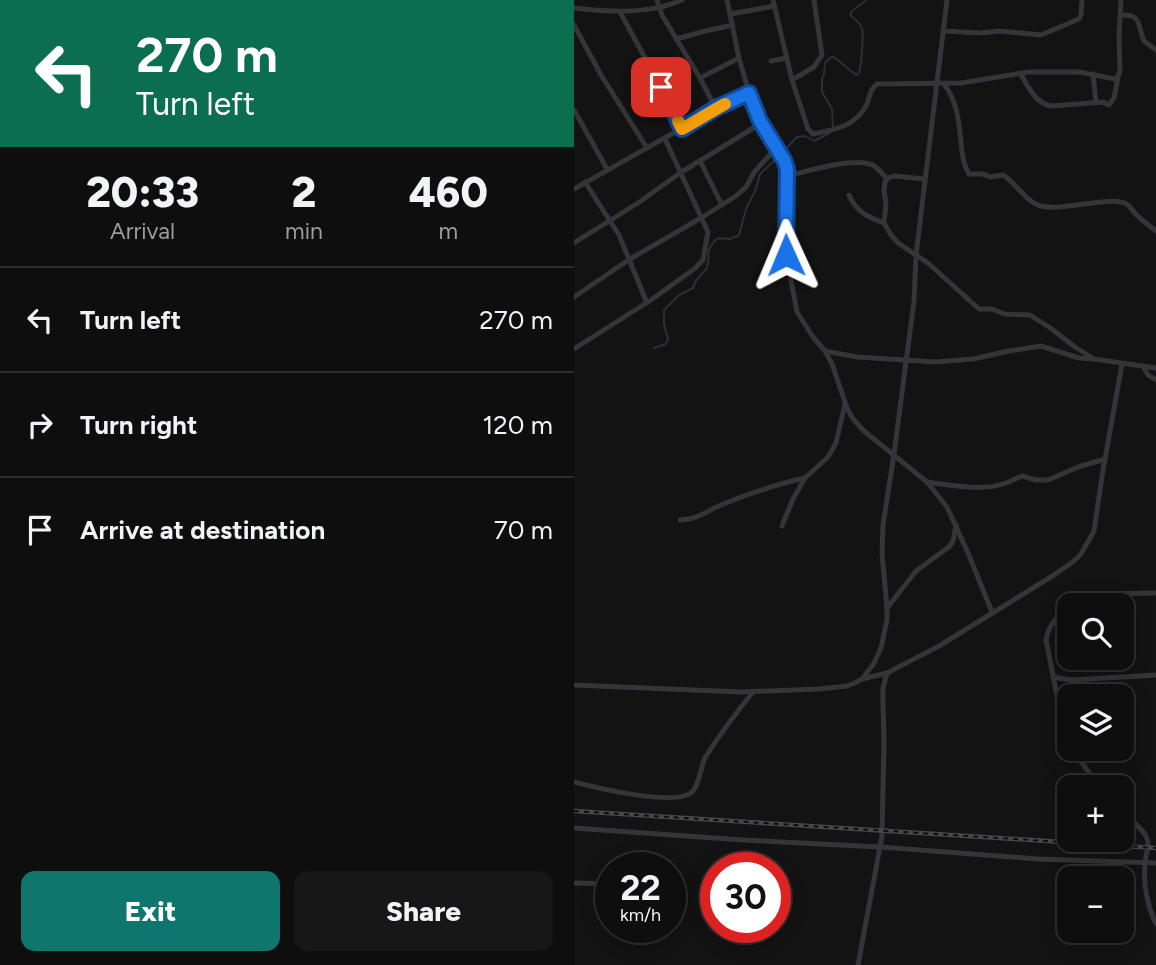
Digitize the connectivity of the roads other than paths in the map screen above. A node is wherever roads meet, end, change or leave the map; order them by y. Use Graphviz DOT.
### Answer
graph roads {
  1 [pos="657,0"];
  2 [pos="682,0"];
  3 [pos="727,0"];
  4 [pos="814,0"];
  5 [pos="947,0"];
  6 [pos="1082,0"];
  7 [pos="1121,0"];
  8 [pos="773,3"];
  9 [pos="574,8"];
  10 [pos="659,8"];
  11 [pos="620,12"];
  12 [pos="731,14"];
  13 [pos="1121,15"];
  14 [pos="574,25"];
  15 [pos="733,25"];
  16 [pos="943,30"];
  17 [pos="676,39"];
  18 [pos="1156,50"];
  19 [pos="739,58"];
  20 [pos="787,58"];
  21 [pos="771,61"];
  22 [pos="1020,73"];
  23 [pos="1093,74"];
  24 [pos="1118,76"];
  25 [pos="700,78"];
  26 [pos="792,80"];
  27 [pos="937,84"];
  28 [pos="944,84"];
  29 [pos="749,93"];
  30 [pos="1096,102"];
  31 [pos="716,108"];
  32 [pos="574,110"];
  33 [pos="760,121"];
  34 [pos="682,129"];
  35 [pos="665,139"];
  36 [pos="647,148"];
  37 [pos="776,148"];
  38 [pos="699,161"];
  39 [pos="607,169"];
  40 [pos="680,173"];
  41 [pos="788,176"];
  42 [pos="925,178"];
  43 [pos="887,179"];
  44 [pos="585,182"];
  45 [pos="575,187"];
  46 [pos="849,195"];
  47 [pos="722,205"];
  48 [pos="701,218"];
  49 [pos="610,221"];
  50 [pos="884,223"];
  51 [pos="1156,231"];
  52 [pos="574,243"];
  53 [pos="916,255"];
  54 [pos="630,259"];
  55 [pos="574,298"];
  56 [pos="647,303"];
  57 [pos="574,349"];
  58 [pos="825,351"];
  59 [pos="1094,359"];
  60 [pos="906,360"];
  61 [pos="1122,364"];
  62 [pos="1143,366"];
  63 [pos="1156,368"];
  64 [pos="1156,380"];
  65 [pos="845,403"];
  66 [pos="894,454"];
  67 [pos="1105,458"];
  68 [pos="805,478"];
  69 [pos="927,482"];
  70 [pos="680,520"];
  71 [pos="956,525"];
  72 [pos="782,526"];
  73 [pos="1134,593"];
  74 [pos="1156,593"];
  75 [pos="887,608"];
  76 [pos="992,612"];
  77 [pos="1057,618"];
  78 [pos="887,673"];
  79 [pos="1156,675"];
  80 [pos="1053,677"];
  81 [pos="862,679"];
  82 [pos="574,685"];
  83 [pos="753,692"];
  84 [pos="1057,697"];
  85 [pos="574,782"];
  86 [pos="1134,824"];
  87 [pos="574,828"];
  88 [pos="880,847"];
  89 [pos="1144,863"];
  90 [pos="1156,863"];
  91 [pos="574,883"];
  92 [pos="595,884"];
  93 [pos="1156,924"];
  94 [pos="858,965"];
  1 -- 10 [label="street"];
  2 -- 10 [label="street"];
  3 -- 12 [label="street"];
  4 -- 26 [label="street"];
  5 -- 16 [label="street"];
  6 -- 16 [label="street"];
  7 -- 13 [label="street"];
  8 -- 12 [label="street"];
  8 -- 20 [label="street"];
  9 -- 11 [label="street"];
  10 -- 11 [label="street"];
  10 -- 17 [label="street"];
  11 -- 34 [label="street"];
  12 -- 15 [label="street"];
  13 -- 18 [label="street"];
  13 -- 24 [label="street"];
  14 -- 36 [label="street"];
  15 -- 17 [label="street"];
  15 -- 19 [label="street"];
  16 -- 27 [label="street"];
  17 -- 25 [label="street"];
  19 -- 25 [label="street"];
  19 -- 29 [label="street"];
  20 -- 21 [label="street"];
  20 -- 26 [label="street"];
  22 -- 23 [label="street"];
  22 -- 28 [label="street"];
  22 -- 30 [label="street"];
  23 -- 24 [label="street"];
  23 -- 30 [label="street"];
  24 -- 30 [label="street"];
  25 -- 31 [label="street"];
  26 -- 27 [label="street"];
  27 -- 28 [label="street"];
  27 -- 42 [label="street"];
  28 -- 51 [label="street"];
  29 -- 31 [label="street"];
  29 -- 33 [label="street"];
  31 -- 34 [label="street"];
  32 -- 39 [label="street"];
  33 -- 37 [label="street"];
  33 -- 38 [label="street"];
  34 -- 35 [label="street"];
  35 -- 36 [label="street"];
  35 -- 40 [label="street"];
  36 -- 39 [label="street"];
  37 -- 41 [label="street"];
  37 -- 47 [label="street"];
  38 -- 40 [label="street"];
  38 -- 47 [label="street"];
  39 -- 44 [label="street"];
  40 -- 48 [label="street"];
  40 -- 49 [label="street"];
  41 -- 43 [label="street"];
  41 -- 58 [label="street"];
  42 -- 43 [label="street"];
  42 -- 53 [label="street"];
  43 -- 50 [label="street"];
  44 -- 45 [label="street"];
  44 -- 49 [label="street"];
  46 -- 50 [label="street"];
  47 -- 48 [label="street"];
  48 -- 54 [label="street"];
  48 -- 56 [label="street"];
  49 -- 52 [label="street"];
  49 -- 54 [label="street"];
  50 -- 53 [label="street"];
  53 -- 59 [label="street"];
  53 -- 60 [label="street"];
  54 -- 55 [label="street"];
  54 -- 56 [label="street"];
  56 -- 57 [label="street"];
  58 -- 60 [label="street"];
  58 -- 65 [label="street"];
  59 -- 60 [label="street"];
  59 -- 61 [label="street"];
  60 -- 66 [label="street"];
  61 -- 62 [label="street"];
  61 -- 67 [label="street"];
  62 -- 63 [label="street"];
  62 -- 64 [label="street"];
  65 -- 66 [label="street"];
  65 -- 68 [label="street"];
  66 -- 69 [label="street"];
  66 -- 75 [label="street"];
  67 -- 69 [label="street"];
  67 -- 76 [label="street"];
  68 -- 70 [label="street"];
  68 -- 72 [label="street"];
  69 -- 71 [label="street"];
  71 -- 75 [label="street"];
  71 -- 76 [label="street"];
  73 -- 74 [label="street"];
  75 -- 81 [label="street"];
  76 -- 78 [label="street"];
  77 -- 80 [label="street"];
  78 -- 81 [label="street"];
  78 -- 88 [label="street"];
  79 -- 80 [label="street"];
  80 -- 84 [label="street"];
  81 -- 83 [label="street"];
  82 -- 83 [label="street"];
  83 -- 85 [label="street"];
  86 -- 89 [label="street"];
  87 -- 88 [label="street"];
  88 -- 89 [label="street"];
  88 -- 94 [label="street"];
  89 -- 90 [label="street"];
  89 -- 93 [label="street"];
  91 -- 92 [label="street"];
}
